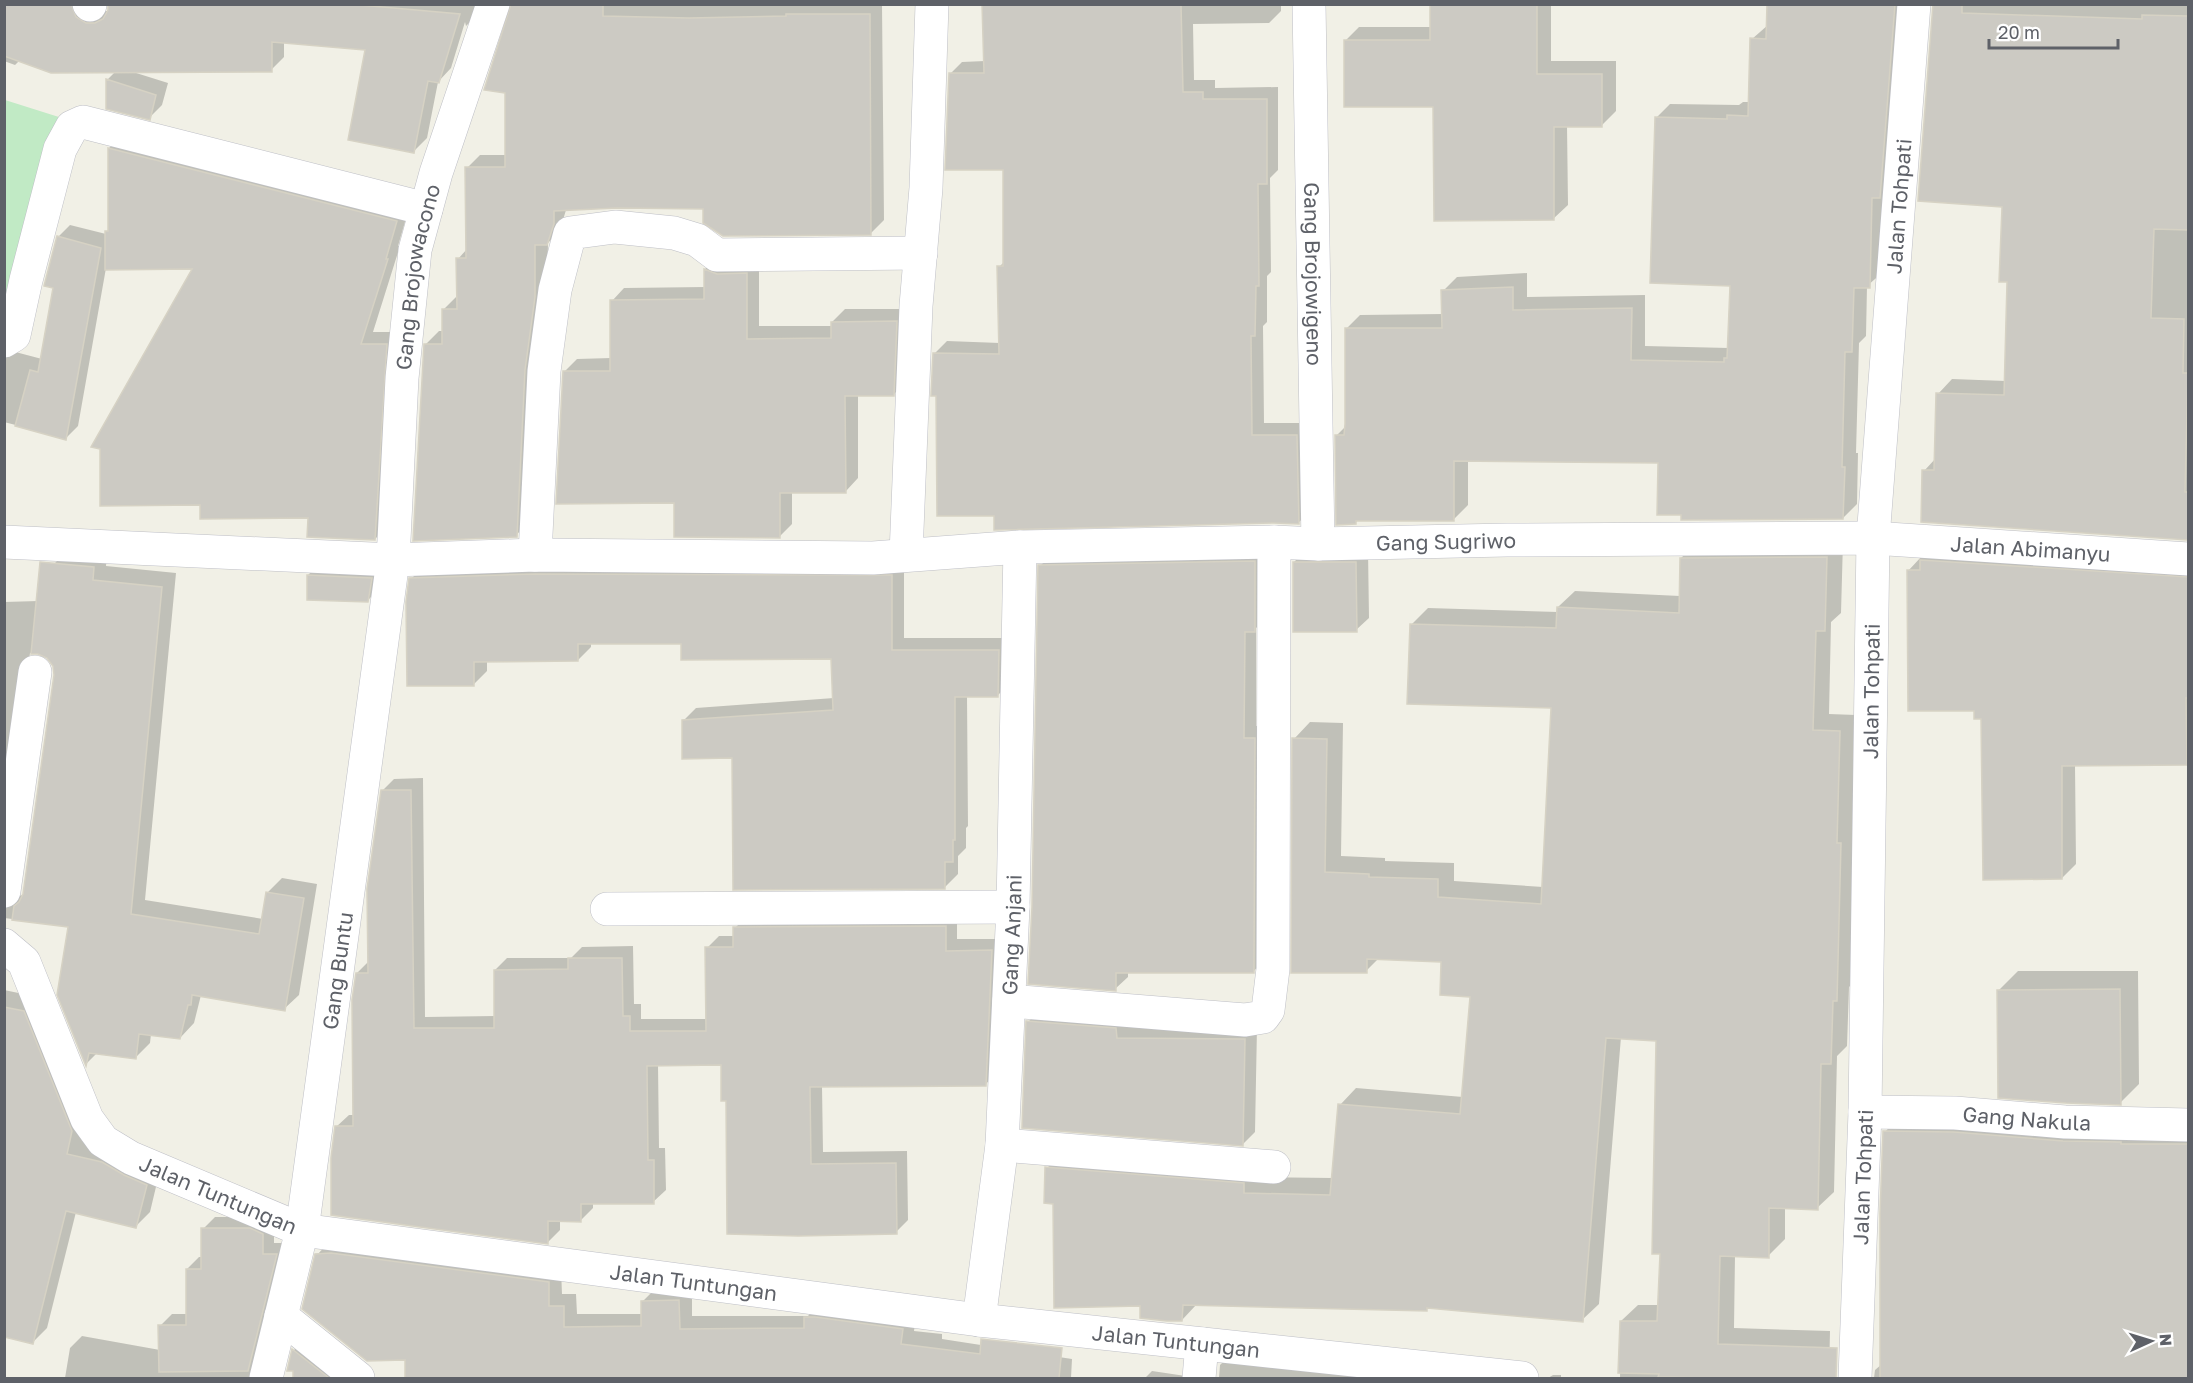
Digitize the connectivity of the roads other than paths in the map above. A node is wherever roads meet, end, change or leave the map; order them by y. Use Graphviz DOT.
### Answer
graph roads {
  1 [pos="494,4"];
  2 [pos="932,4"];
  3 [pos="1309,4"];
  4 [pos="1914,4"];
  5 [pos="426,209"];
  6 [pos="921,253"];
  7 [pos="4,341"];
  8 [pos="1873,538"];
  9 [pos="4,542"];
  10 [pos="1274,542"];
  11 [pos="1318,544"];
  12 [pos="1020,547"];
  13 [pos="535,555"];
  14 [pos="906,555"];
  15 [pos="2188,558"];
  16 [pos="393,560"];
  17 [pos="35,672"];
  18 [pos="4,891"];
  19 [pos="1013,907"];
  20 [pos="607,909"];
  21 [pos="4,945"];
  22 [pos="1009,1000"];
  23 [pos="1865,1112"];
  24 [pos="2188,1125"];
  25 [pos="1002,1145"];
  26 [pos="1274,1167"];
  27 [pos="302,1230"];
  28 [pos="281,1316"];
  29 [pos="979,1320"];
  30 [pos="1203,1344"];
  31 [pos="266,1378"];
  32 [pos="357,1378"];
  33 [pos="1198,1378"];
  34 [pos="1522,1378"];
  35 [pos="1855,1378"];
  1 -- 5 [label="street, Gang Brojowacono"];
  2 -- 6 [label="street"];
  3 -- 11 [label="street, Gang Brojowigeno"];
  4 -- 8 [label="street, Jalan Tohpati"];
  5 -- 7 [label="street"];
  5 -- 16 [label="street, Gang Brojowacono"];
  6 -- 13 [label="street"];
  6 -- 14 [label="street"];
  8 -- 11 [label="street, Gang Sugriwo"];
  8 -- 15 [label="street, Jalan Abimanyu"];
  8 -- 23 [label="street, Jalan Tohpati"];
  9 -- 16 [label="street, Gang Sugriwo"];
  10 -- 11 [label="street, Gang Sugriwo"];
  10 -- 12 [label="street, Gang Sugriwo"];
  10 -- 22 [label="street"];
  12 -- 14 [label="street, Gang Sugriwo"];
  12 -- 19 [label="street, Gang Anjani"];
  13 -- 14 [label="street, Gang Sugriwo"];
  13 -- 16 [label="street, Gang Sugriwo"];
  16 -- 27 [label="street, Gang Buntu"];
  17 -- 18 [label="street"];
  19 -- 20 [label="street"];
  19 -- 22 [label="street, Gang Anjani"];
  21 -- 27 [label="street, Jalan Tuntungan"];
  22 -- 25 [label="street, Gang Anjani"];
  23 -- 24 [label="street, Gang Nakula"];
  23 -- 35 [label="street, Jalan Tohpati"];
  25 -- 26 [label="street"];
  25 -- 29 [label="street, Gang Anjani"];
  27 -- 28 [label="street, Gang Buntu"];
  27 -- 29 [label="street, Jalan Tuntungan"];
  28 -- 31 [label="street, Gang Buntu"];
  28 -- 32 [label="street"];
  29 -- 30 [label="street, Jalan Tuntungan"];
  30 -- 33 [label="street"];
  30 -- 34 [label="street, Jalan Tuntungan"];
}
